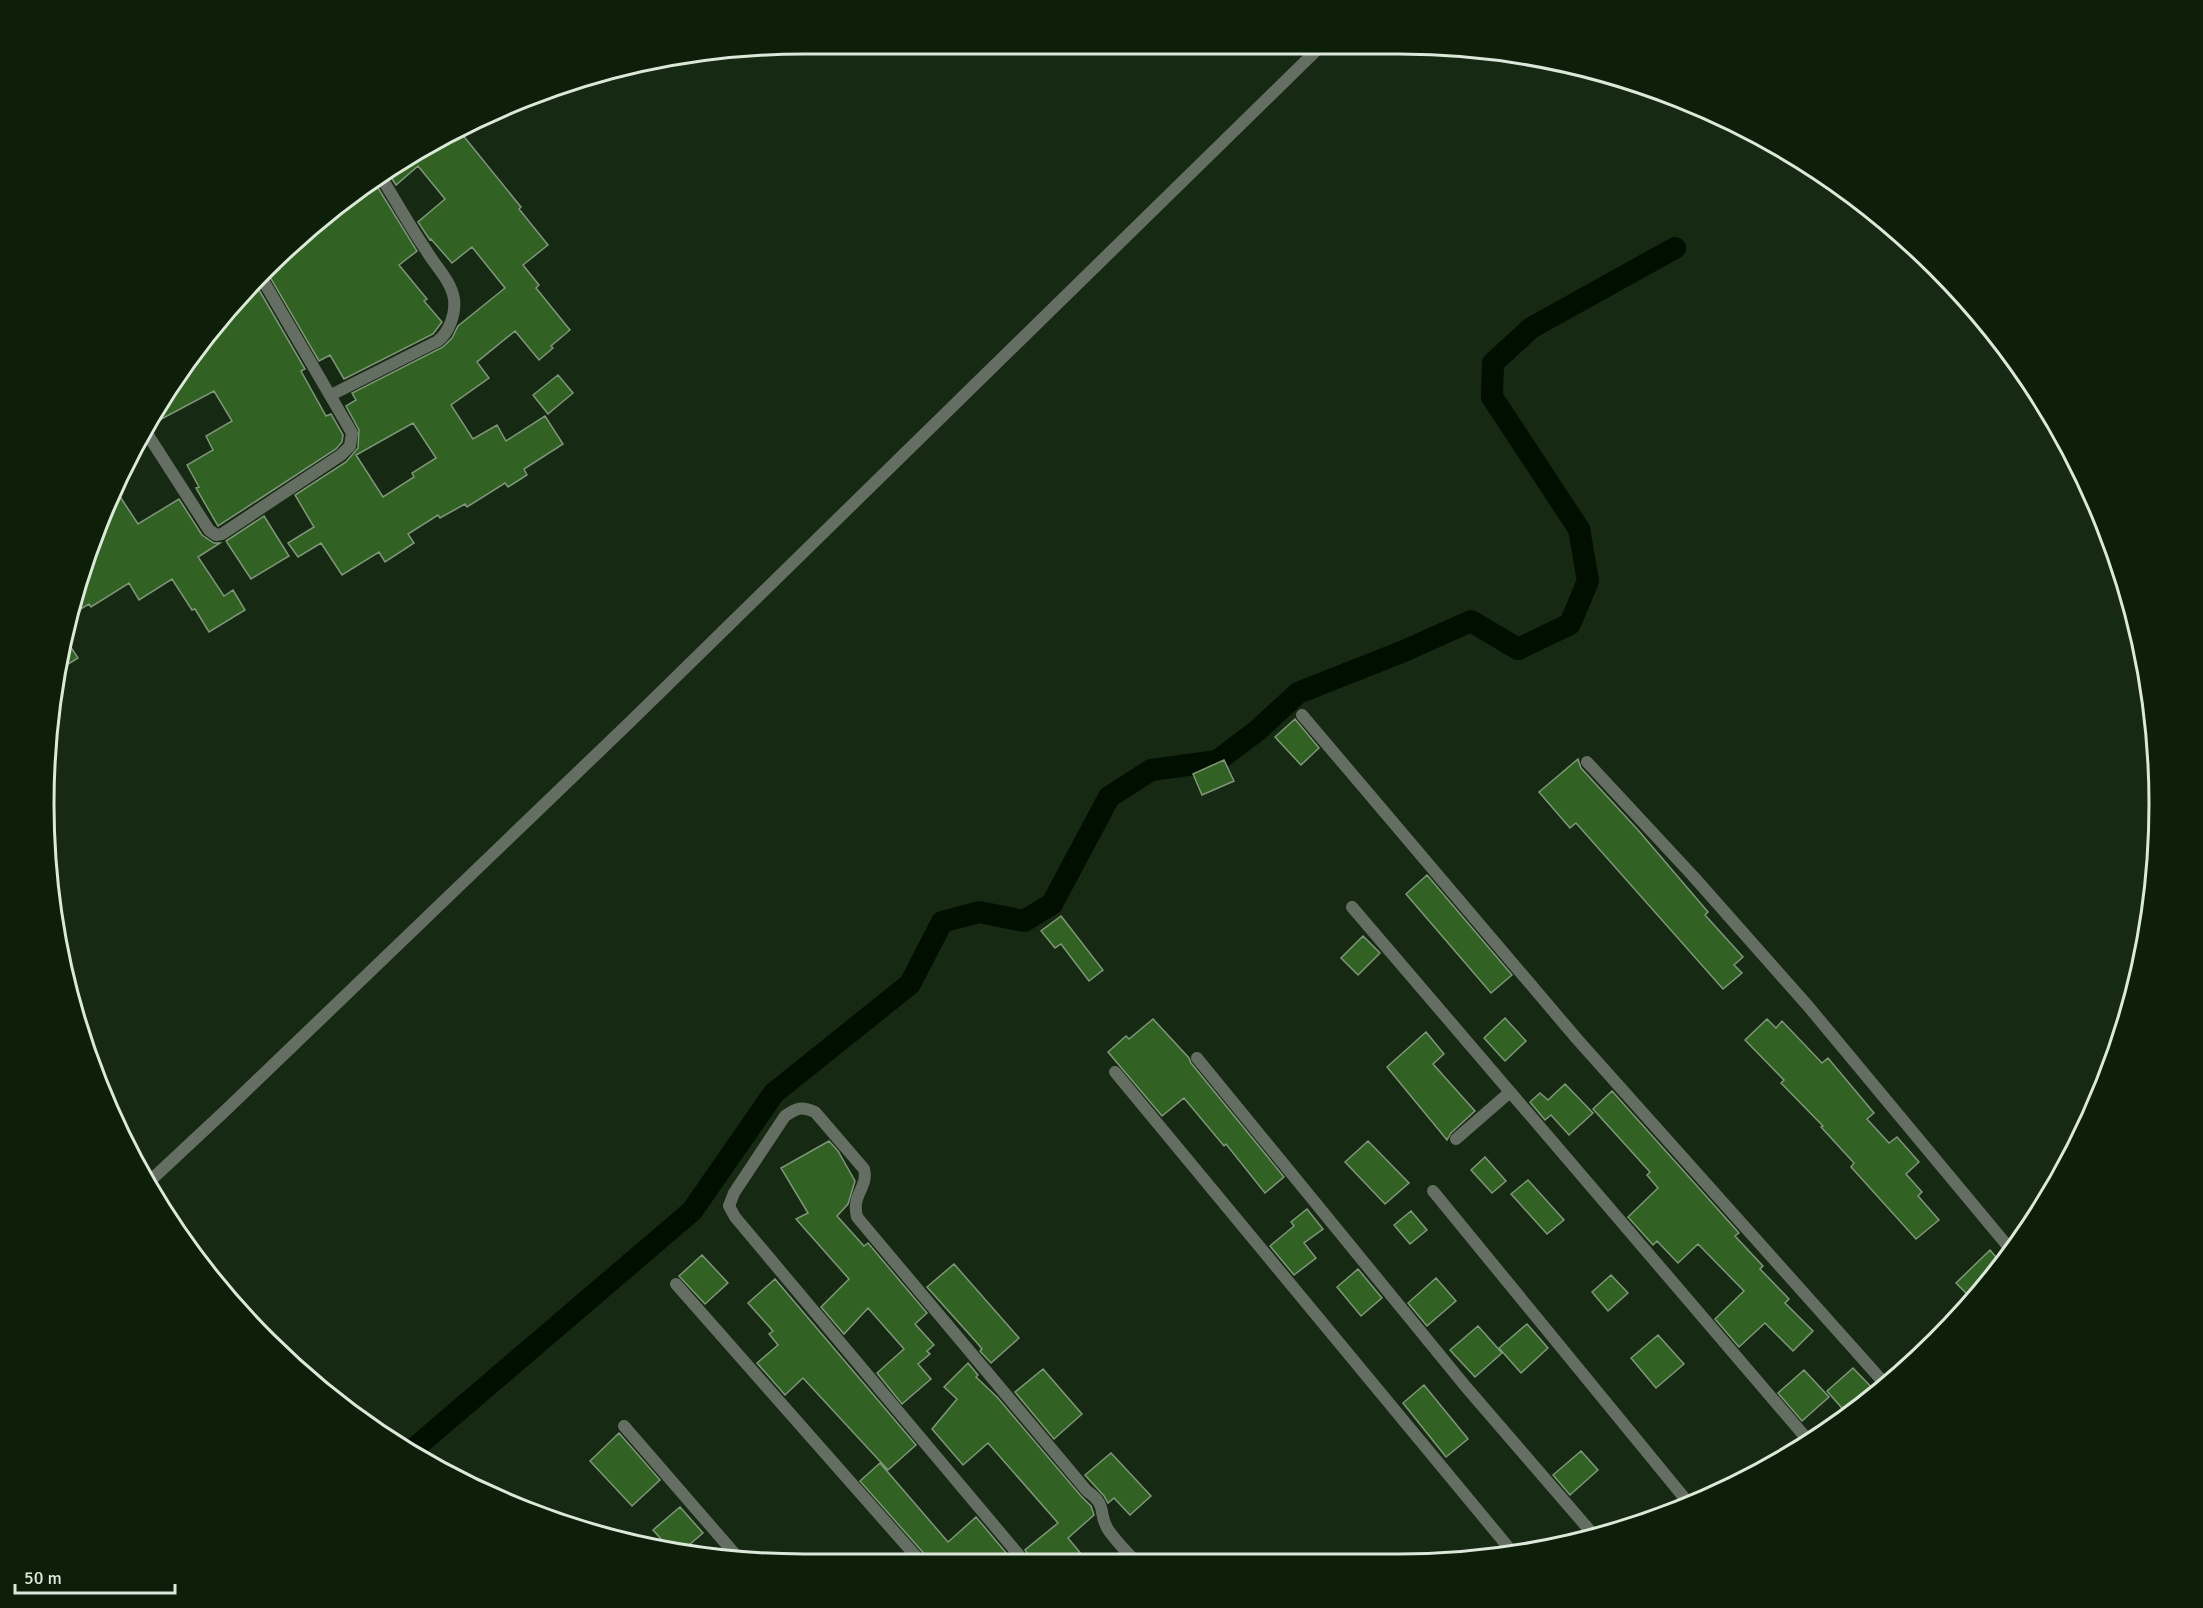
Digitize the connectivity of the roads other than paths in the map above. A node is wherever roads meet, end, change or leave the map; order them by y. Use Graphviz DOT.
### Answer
graph roads {
  1 [pos="1313,54"];
  2 [pos="384,182"];
  3 [pos="265,283"];
  4 [pos="331,395"];
  5 [pos="149,437"];
  6 [pos="1302,715"];
  7 [pos="1587,762"];
  8 [pos="1352,907"];
  9 [pos="1197,1058"];
  10 [pos="1115,1072"];
  11 [pos="1510,1092"];
  12 [pos="1456,1139"];
  13 [pos="153,1178"];
  14 [pos="1433,1191"];
  15 [pos="2006,1244"];
  16 [pos="676,1284"];
  17 [pos="1881,1379"];
  18 [pos="624,1426"];
  19 [pos="1804,1435"];
  20 [pos="1684,1498"];
  21 [pos="1589,1529"];
  22 [pos="1508,1546"];
  23 [pos="732,1550"];
  24 [pos="914,1554"];
  25 [pos="1018,1554"];
  26 [pos="1129,1554"];
  1 -- 13 [label="street"];
  2 -- 4 [label="street"];
  3 -- 4 [label="street"];
  4 -- 5 [label="street"];
  6 -- 17 [label="street"];
  7 -- 15 [label="street"];
  8 -- 11 [label="street"];
  9 -- 21 [label="street"];
  10 -- 22 [label="street"];
  11 -- 12 [label="street"];
  11 -- 19 [label="street"];
  14 -- 20 [label="street"];
  16 -- 24 [label="street"];
  18 -- 23 [label="street"];
  25 -- 26 [label="street"];
}
